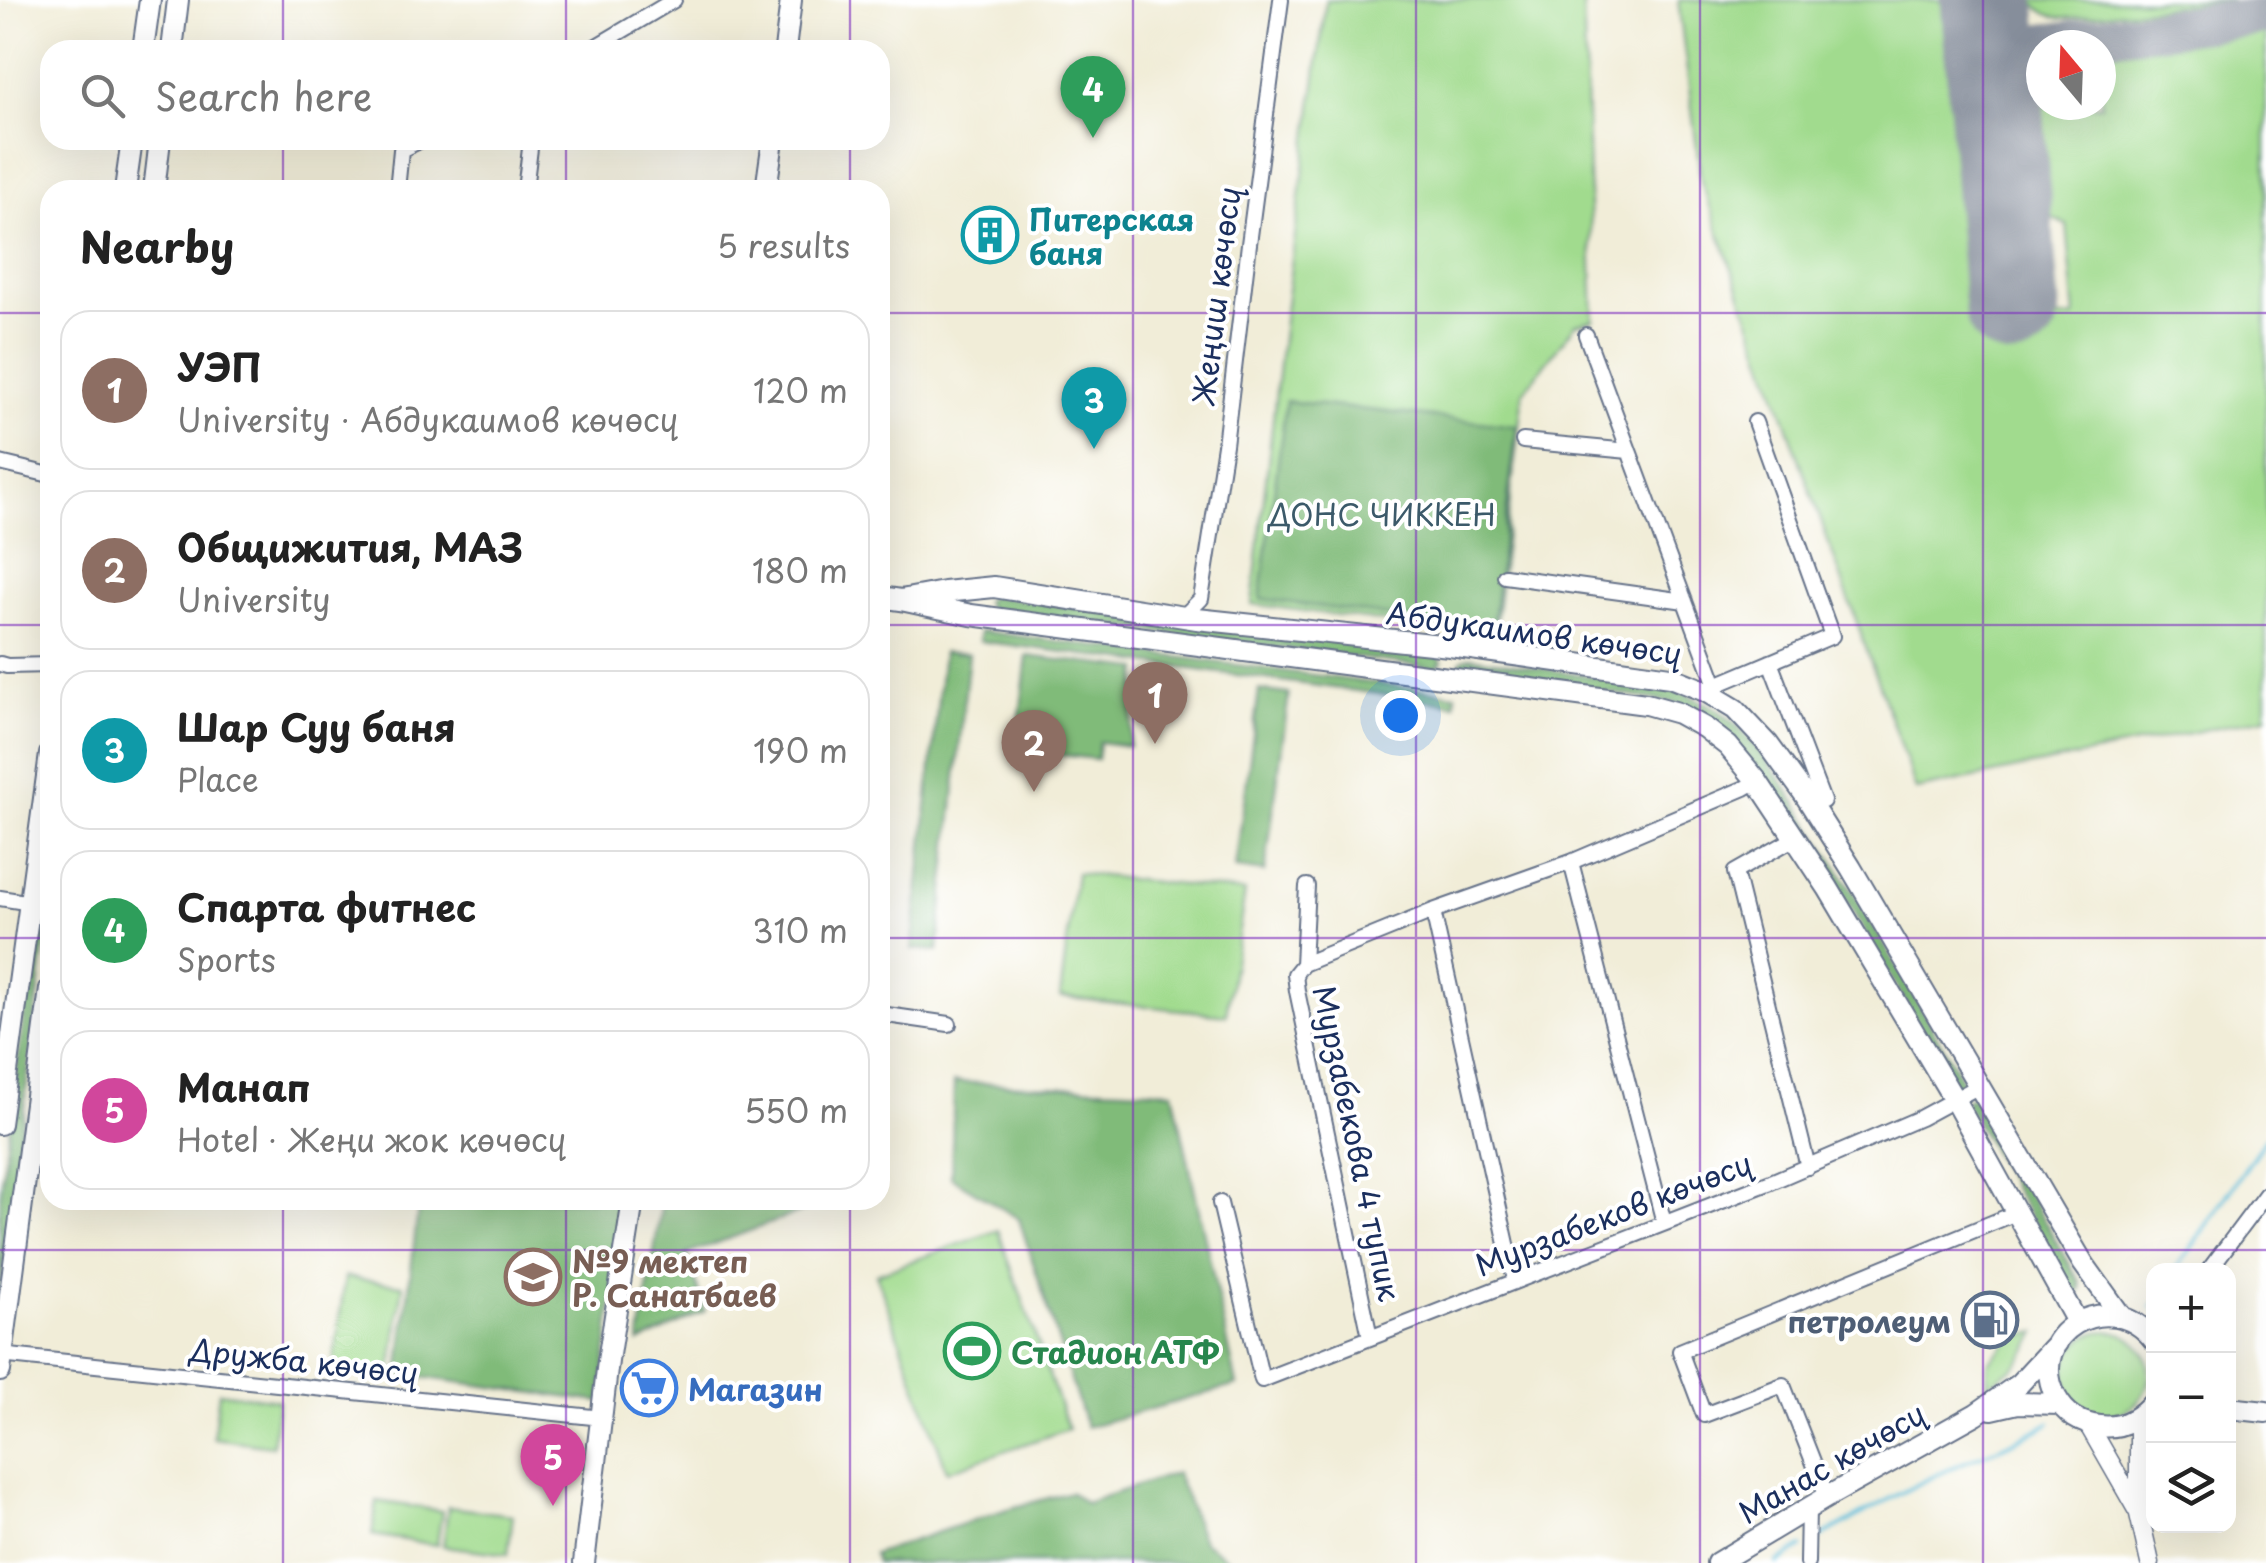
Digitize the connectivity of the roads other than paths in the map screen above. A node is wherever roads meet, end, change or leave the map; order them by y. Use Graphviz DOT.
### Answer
graph roads {
  1 [pos="150,0"];
  2 [pos="674,0"];
  3 [pos="791,0"];
  4 [pos="1281,0"];
  5 [pos="179,1"];
  6 [pos="145,40"];
  7 [pos="173,40"];
  8 [pos="607,40"];
  9 [pos="786,40"];
  10 [pos="131,150"];
  11 [pos="159,150"];
  12 [pos="401,150"];
  13 [pos="529,150"];
  14 [pos="772,150"];
  15 [pos="126,180"];
  16 [pos="155,180"];
  17 [pos="397,180"];
  18 [pos="526,180"];
  19 [pos="767,180"];
  20 [pos="1586,335"];
  21 [pos="1755,422"];
  22 [pos="1522,441"];
  23 [pos="1629,451"];
  24 [pos="0,463"];
  25 [pos="40,473"];
  26 [pos="1505,576"];
  27 [pos="891,599"];
  28 [pos="1201,599"];
  29 [pos="1685,601"];
  30 [pos="1184,617"];
  31 [pos="1221,622"];
  32 [pos="1450,646"];
  33 [pos="1770,662"];
  34 [pos="0,664"];
  35 [pos="40,665"];
  36 [pos="1447,676"];
  37 [pos="1717,692"];
  38 [pos="1757,781"];
  39 [pos="1823,801"];
  40 [pos="1795,838"];
  41 [pos="1571,862"];
  42 [pos="1307,886"];
  43 [pos="0,898"];
  44 [pos="40,904"];
  45 [pos="1434,911"];
  46 [pos="1303,964"];
  47 [pos="890,1015"];
  48 [pos="948,1024"];
  49 [pos="40,1065"];
  50 [pos="1978,1086"];
  51 [pos="1955,1101"];
  52 [pos="0,1124"];
  53 [pos="1808,1167"];
  54 [pos="2266,1194"];
  55 [pos="1220,1203"];
  56 [pos="632,1210"];
  57 [pos="2016,1213"];
  58 [pos="1664,1223"];
  59 [pos="2215,1263"];
  60 [pos="1515,1280"];
  61 [pos="2121,1316"];
  62 [pos="2077,1322"];
  63 [pos="2146,1330"];
  64 [pos="1370,1336"];
  65 [pos="2057,1343"];
  66 [pos="1,1360"];
  67 [pos="2060,1404"];
  68 [pos="2236,1411"];
  69 [pos="2266,1413"];
  70 [pos="1976,1414"];
  71 [pos="2146,1417"];
  72 [pos="602,1418"];
  73 [pos="2088,1424"];
  74 [pos="1827,1497"];
  75 [pos="2139,1514"];
  76 [pos="1808,1519"];
  77 [pos="584,1563"];
  78 [pos="1718,1563"];
  79 [pos="1807,1563"];
  80 [pos="2150,1563"];
  1 -- 6 [label="main road"];
  2 -- 8 [label="street"];
  3 -- 9 [label="main road"];
  4 -- 28 [label="street, Жеңиш көчөсү"];
  5 -- 7 [label="main road"];
  10 -- 15 [label="main road"];
  11 -- 16 [label="main road"];
  12 -- 17 [label="street"];
  13 -- 18 [label="street"];
  14 -- 19 [label="main road"];
  20 -- 23 [label="street"];
  21 -- 33 [label="street"];
  22 -- 23 [label="street"];
  23 -- 29 [label="street"];
  24 -- 25 [label="street"];
  26 -- 29 [label="street"];
  27 -- 30 [label="main road, Абдукаимов көчөсү"];
  27 -- 36 [label="main road, Абдукаимов көчөсү"];
  28 -- 30 [label="street"];
  28 -- 31 [label="street"];
  29 -- 37 [label="street"];
  30 -- 31 [label="main road, Абдукаимов көчөсү"];
  31 -- 32 [label="main road, Абдукаимов көчөсү"];
  32 -- 36 [label="main road"];
  32 -- 37 [label="main road, Абдукаимов көчөсү"];
  33 -- 37 [label="street"];
  33 -- 39 [label="street"];
  34 -- 35 [label="street"];
  36 -- 38 [label="main road, Абдукаимов көчөсү"];
  37 -- 50 [label="main road, Абдукаимов көчөсү"];
  38 -- 40 [label="main road, Абдукаимов көчөсү"];
  38 -- 41 [label="street"];
  40 -- 51 [label="main road, Абдукаимов көчөсү"];
  40 -- 53 [label="street"];
  41 -- 45 [label="street"];
  41 -- 58 [label="street"];
  42 -- 46 [label="street, Мурзабекова 4 тупик"];
  43 -- 44 [label="street"];
  44 -- 52 [label="main road"];
  45 -- 46 [label="street"];
  45 -- 60 [label="street"];
  46 -- 64 [label="street, Мурзабекова 4 тупик"];
  47 -- 48 [label="street"];
  49 -- 66 [label="main road"];
  50 -- 51 [label="street, Мурзабеков көчөсү"];
  50 -- 61 [label="main road, Абдукаимов көчөсү"];
  51 -- 53 [label="street, Мурзабеков көчөсү"];
  51 -- 57 [label="main road, Абдукаимов көчөсү"];
  53 -- 58 [label="street, Мурзабеков көчөсү"];
  54 -- 59 [label="street"];
  55 -- 64 [label="street, Мурзабеков көчөсү"];
  56 -- 72 [label="main road"];
  57 -- 62 [label="main road, Абдукаимов көчөсү"];
  57 -- 74 [label="street"];
  58 -- 60 [label="street, Мурзабеков көчөсү"];
  60 -- 64 [label="street, Мурзабеков көчөсү"];
  61 -- 62 [label="main road"];
  61 -- 63 [label="main road, Абдукаимов көчөсү"];
  62 -- 65 [label="main road"];
  65 -- 67 [label="main road"];
  65 -- 70 [label="main road"];
  66 -- 72 [label="street, Дружба көчөсү"];
  67 -- 70 [label="main road"];
  67 -- 73 [label="main road"];
  68 -- 69 [label="main road"];
  70 -- 74 [label="main road, Манас көчөсү"];
  71 -- 73 [label="main road"];
  71 -- 75 [label="street"];
  72 -- 77 [label="main road"];
  73 -- 75 [label="street"];
  74 -- 76 [label="main road, Манас көчөсү"];
  75 -- 80 [label="street"];
  76 -- 78 [label="main road, Манас көчөсү"];
  76 -- 79 [label="street"];
}
